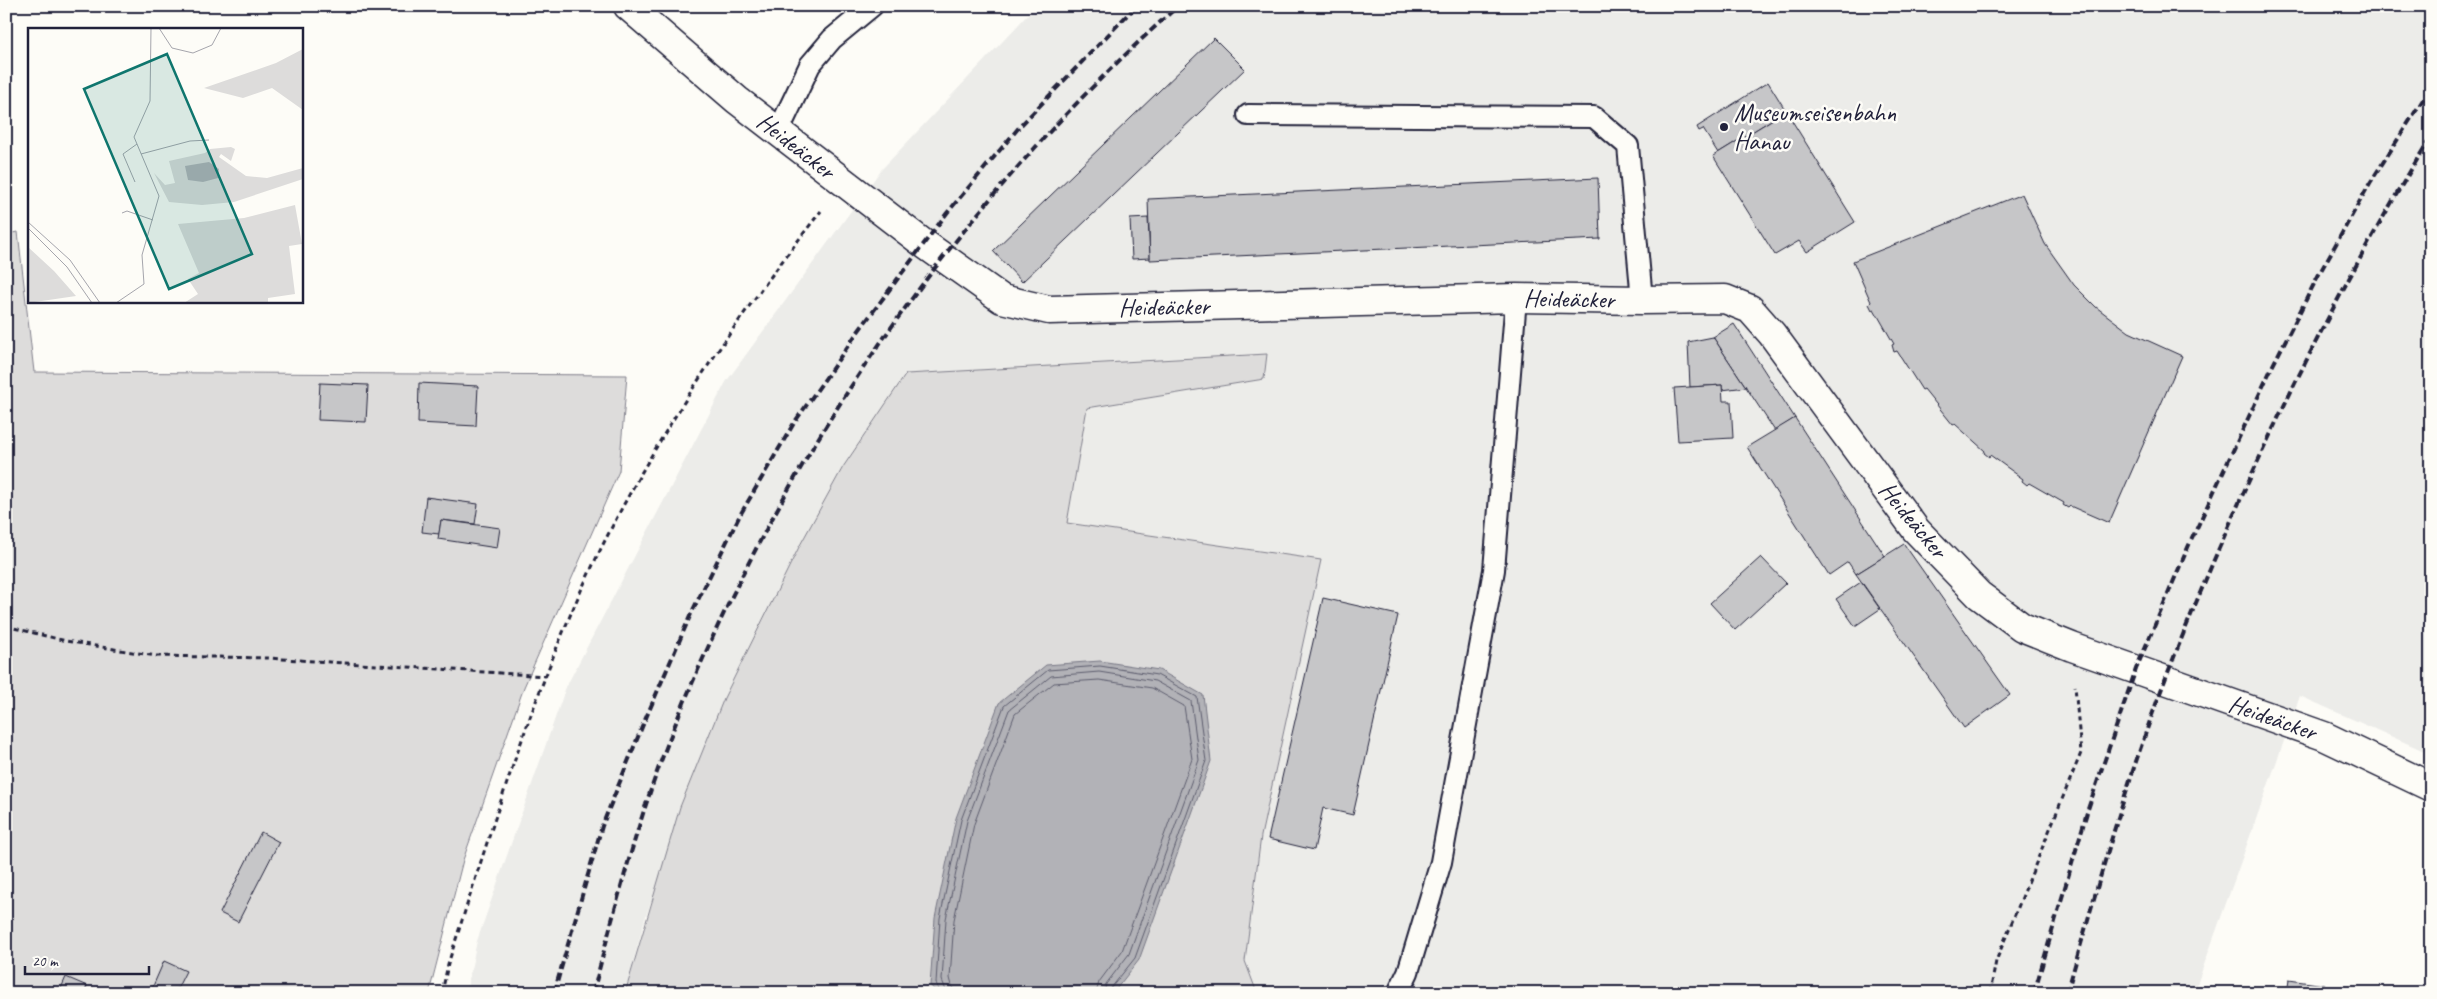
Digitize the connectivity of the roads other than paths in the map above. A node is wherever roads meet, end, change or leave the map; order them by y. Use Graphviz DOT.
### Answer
graph roads {
  1 [pos="628,6"];
  2 [pos="872,6"];
  3 [pos="1248,115"];
  4 [pos="778,132"];
  5 [pos="1516,298"];
  6 [pos="1642,300"];
  7 [pos="2431,788"];
  8 [pos="1398,993"];
  1 -- 4 [label="street, Heideäcker"];
  2 -- 4 [label="lane"];
  3 -- 6 [label="lane"];
  4 -- 5 [label="street, Heideäcker"];
  5 -- 6 [label="street, Heideäcker"];
  5 -- 8 [label="lane"];
  6 -- 7 [label="street, Heideäcker"];
}
